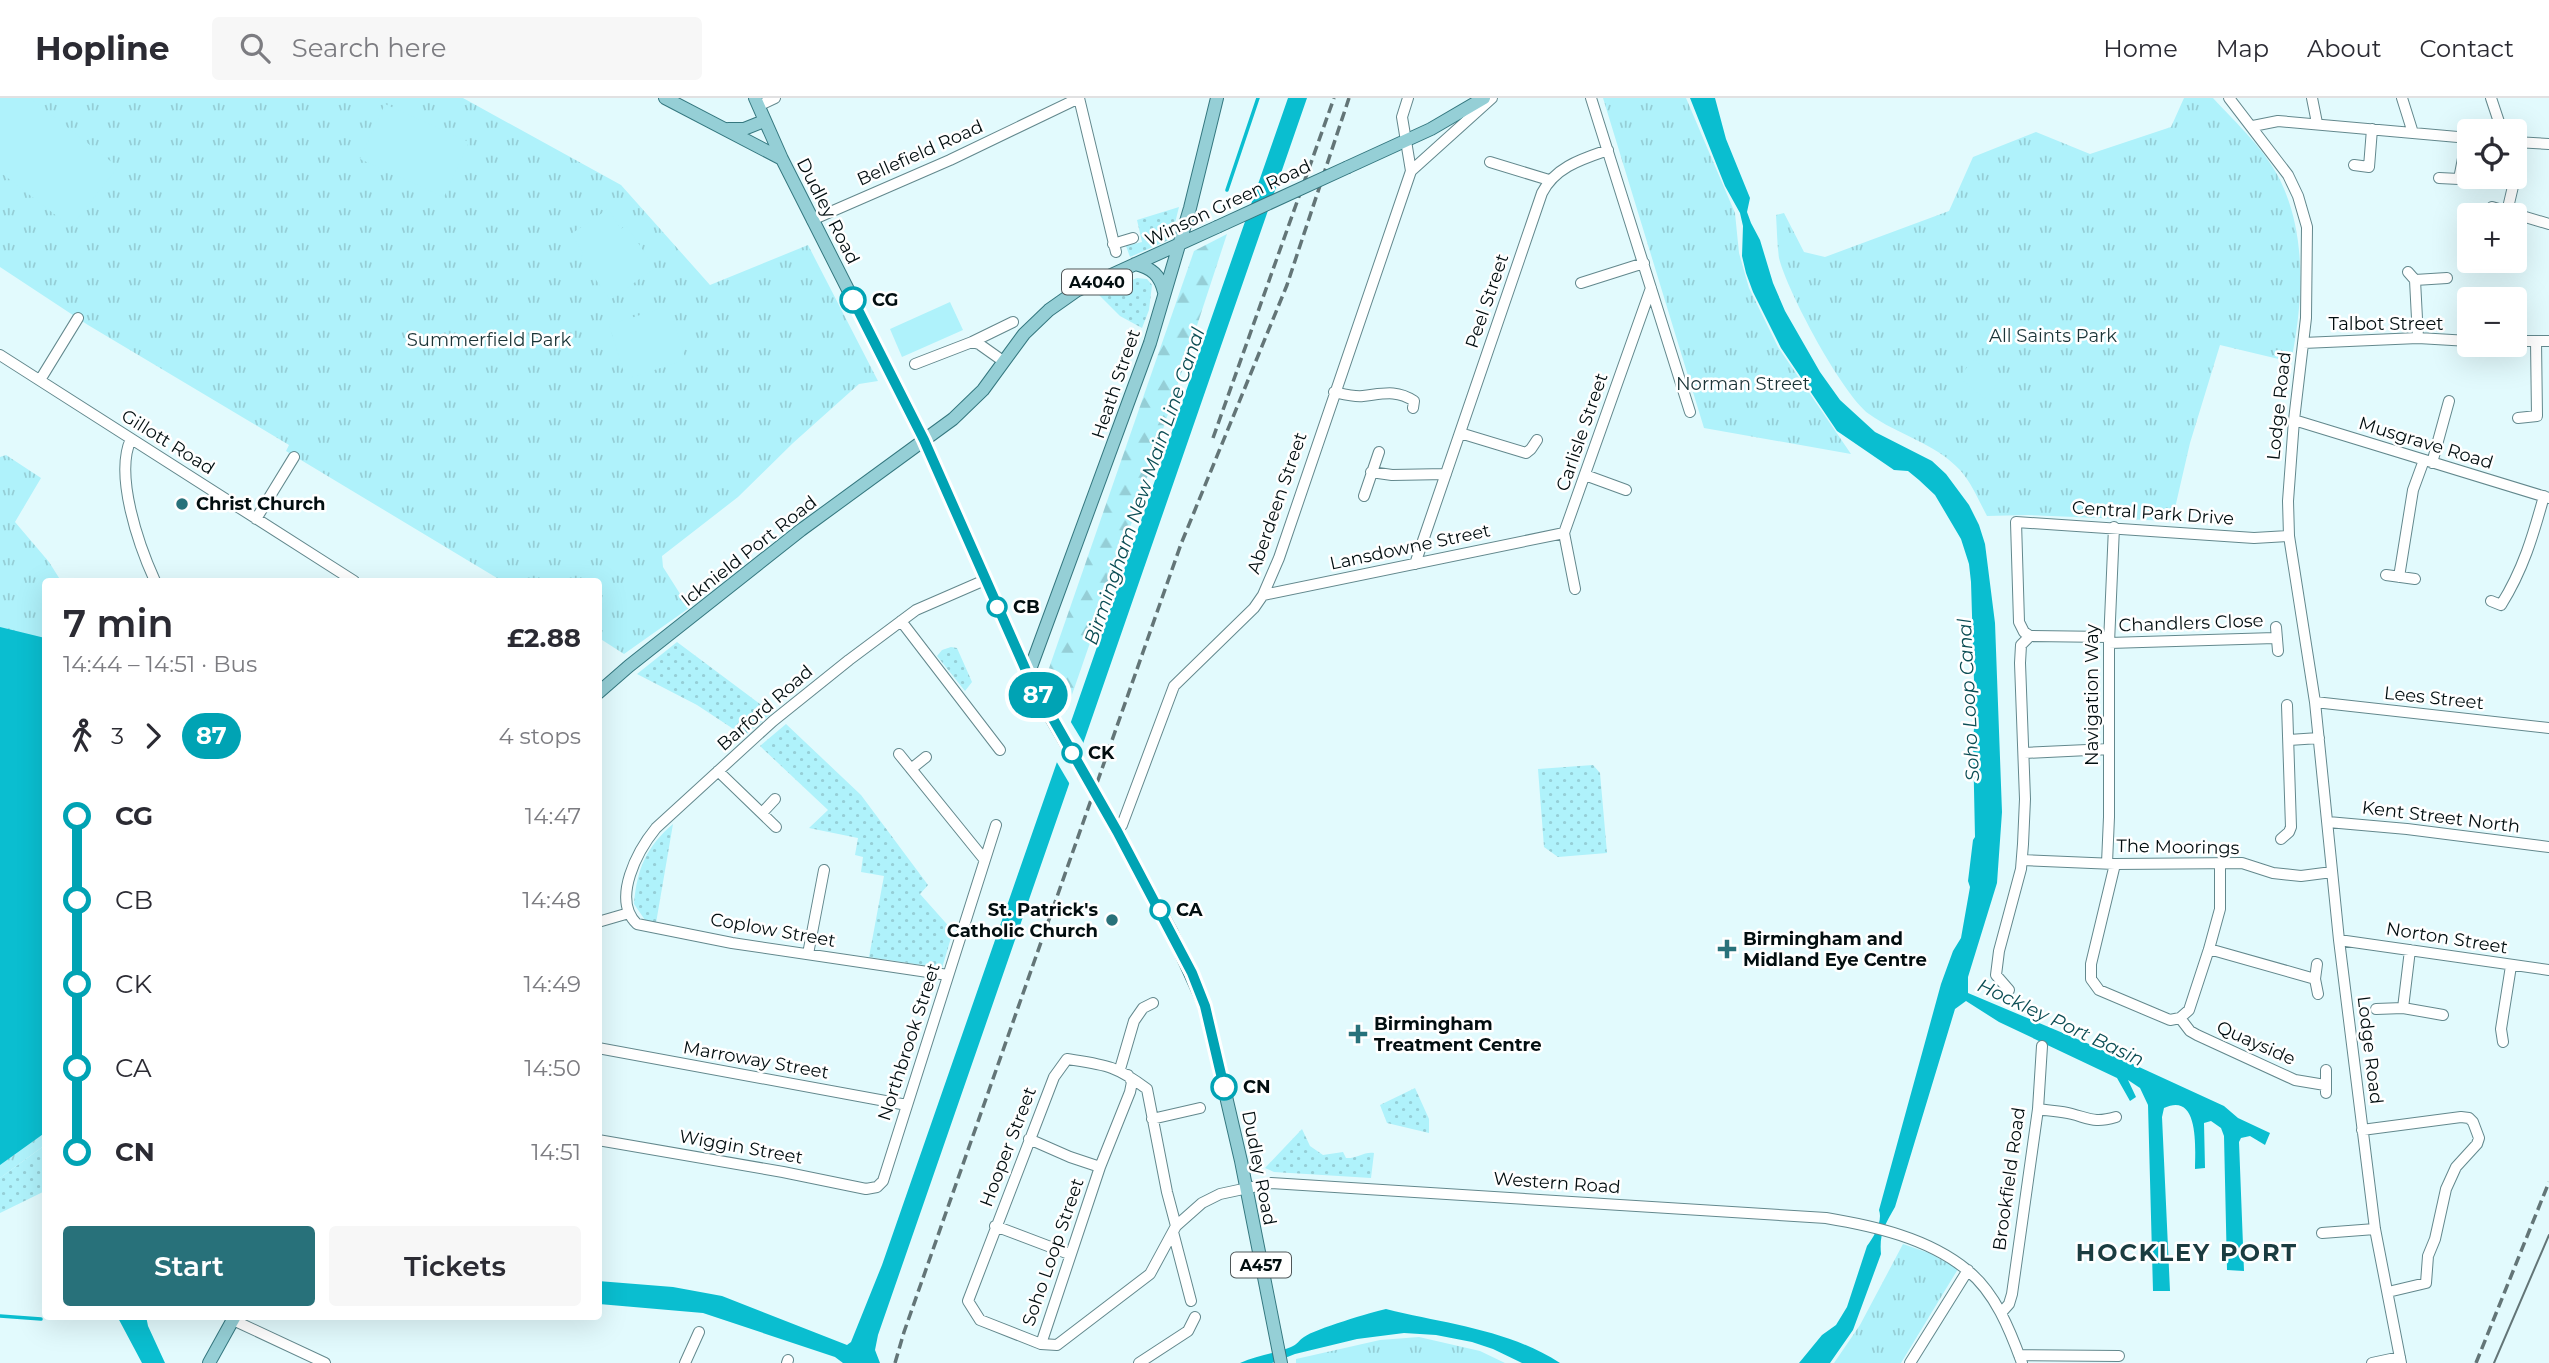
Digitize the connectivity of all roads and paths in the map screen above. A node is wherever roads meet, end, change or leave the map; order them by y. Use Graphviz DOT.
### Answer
graph roads {
  1 [pos="665,98"];
  2 [pos="775,98"];
  3 [pos="1079,98"];
  4 [pos="1217,98"];
  5 [pos="1408,98"];
  6 [pos="1484,98"];
  7 [pos="1492,98"];
  8 [pos="1591,98"];
  9 [pos="2229,98"];
  10 [pos="2312,98"];
  11 [pos="2402,98"];
  12 [pos="2491,98"];
  13 [pos="756,102"];
  14 [pos="2498,119"];
  15 [pos="764,121"];
  16 [pos="2317,123"];
  17 [pos="2253,126"];
  18 [pos="724,128"];
  19 [pos="2372,129"];
  20 [pos="2413,133"];
  21 [pos="2457,137"];
  22 [pos="1406,141"];
  23 [pos="2527,143"];
  24 [pos="2549,145"];
  25 [pos="1608,150"];
  26 [pos="782,159"];
  27 [pos="1490,162"];
  28 [pos="2354,165"];
  29 [pos="1411,171"];
  30 [pos="2438,178"];
  31 [pos="2457,179"];
  32 [pos="1549,180"];
  33 [pos="2527,218"];
  34 [pos="812,220"];
  35 [pos="2549,224"];
  36 [pos="1133,238"];
  37 [pos="1178,244"];
  38 [pos="1644,263"];
  39 [pos="1135,264"];
  40 [pos="2447,278"];
  41 [pos="1581,283"];
  42 [pos="1651,288"];
  43 [pos="1164,293"];
  44 [pos="78,318"];
  45 [pos="1013,322"];
  46 [pos="2418,338"];
  47 [pos="2457,340"];
  48 [pos="2527,341"];
  49 [pos="2536,341"];
  50 [pos="2549,341"];
  51 [pos="972,342"];
  52 [pos="2303,343"];
  53 [pos="0,355"];
  54 [pos="1003,361"];
  55 [pos="915,364"];
  56 [pos="40,380"];
  57 [pos="1334,392"];
  58 [pos="2444,405"];
  59 [pos="1413,408"];
  60 [pos="1690,412"];
  61 [pos="2518,418"];
  62 [pos="2294,420"];
  63 [pos="1460,433"];
  64 [pos="131,439"];
  65 [pos="924,440"];
  66 [pos="1537,440"];
  67 [pos="1379,452"];
  68 [pos="294,457"];
  69 [pos="2428,461"];
  70 [pos="1371,472"];
  71 [pos="1446,474"];
  72 [pos="1585,475"];
  73 [pos="1626,490"];
  74 [pos="1364,496"];
  75 [pos="2547,497"];
  76 [pos="256,519"];
  77 [pos="2114,527"];
  78 [pos="1564,533"];
  79 [pos="2289,536"];
  80 [pos="1415,564"];
  81 [pos="2386,575"];
  82 [pos="2399,577"];
  83 [pos="154,578"];
  84 [pos="349,578"];
  85 [pos="2415,579"];
  86 [pos="985,580"];
  87 [pos="1576,589"];
  88 [pos="1263,595"];
  89 [pos="2491,601"];
  90 [pos="901,621"];
  91 [pos="2029,636"];
  92 [pos="2109,640"];
  93 [pos="2278,651"];
  94 [pos="1028,675"];
  95 [pos="602,690"];
  96 [pos="2315,702"];
  97 [pos="2287,705"];
  98 [pos="2549,728"];
  99 [pos="2319,738"];
  100 [pos="2289,740"];
  101 [pos="2109,749"];
  102 [pos="1000,750"];
  103 [pos="2024,753"];
  104 [pos="899,754"];
  105 [pos="926,757"];
  106 [pos="911,769"];
  107 [pos="718,771"];
  108 [pos="775,799"];
  109 [pos="762,813"];
  110 [pos="2328,822"];
  111 [pos="996,825"];
  112 [pos="776,827"];
  113 [pos="1117,831"];
  114 [pos="2289,837"];
  115 [pos="2549,847"];
  116 [pos="985,859"];
  117 [pos="2022,860"];
  118 [pos="2111,863"];
  119 [pos="2220,864"];
  120 [pos="824,870"];
  121 [pos="2332,872"];
  122 [pos="629,912"];
  123 [pos="602,921"];
  124 [pos="2339,940"];
  125 [pos="2210,949"];
  126 [pos="2410,950"];
  127 [pos="808,954"];
  128 [pos="2317,964"];
  129 [pos="2511,966"];
  130 [pos="2549,970"];
  131 [pos="948,975"];
  132 [pos="2315,979"];
  133 [pos="2010,990"];
  134 [pos="2318,994"];
  135 [pos="1153,1003"];
  136 [pos="2403,1008"];
  137 [pos="2376,1009"];
  138 [pos="2444,1015"];
  139 [pos="2180,1018"];
  140 [pos="2503,1042"];
  141 [pos="2042,1046"];
  142 [pos="602,1049"];
  143 [pos="2326,1070"];
  144 [pos="1124,1072"];
  145 [pos="907,1105"];
  146 [pos="1200,1108"];
  147 [pos="2038,1109"];
  148 [pos="2116,1117"];
  149 [pos="1152,1119"];
  150 [pos="2362,1130"];
  151 [pos="1029,1139"];
  152 [pos="602,1141"];
  153 [pos="1100,1167"];
  154 [pos="1247,1186"];
  155 [pos="877,1187"];
  156 [pos="995,1226"];
  157 [pos="1174,1229"];
  158 [pos="2375,1229"];
  159 [pos="2322,1233"];
  160 [pos="1069,1254"];
  161 [pos="1968,1270"];
  162 [pos="2388,1292"];
  163 [pos="1191,1301"];
  164 [pos="2001,1313"];
  165 [pos="1195,1317"];
  166 [pos="233,1320"];
  167 [pos="238,1320"];
  168 [pos="699,1332"];
  169 [pos="1041,1344"];
  170 [pos="2119,1356"];
  171 [pos="2020,1359"];
  172 [pos="2401,1360"];
  173 [pos="208,1363"];
  174 [pos="325,1363"];
  175 [pos="685,1363"];
  176 [pos="1139,1363"];
  177 [pos="1281,1363"];
  178 [pos="1910,1363"];
  179 [pos="2372,1363"];
  1 -- 18 [label="main road"];
  2 -- 13 [label="street"];
  3 -- 34 [label="street, Bellefield Road"];
  3 -- 36 [label="street"];
  4 -- 37 [label="main road, Heath Street"];
  5 -- 22 [label="street, Aberdeen Street"];
  6 -- 22 [label="main road, Winson Green Road / A4040"];
  7 -- 29 [label="street"];
  8 -- 25 [label="street"];
  9 -- 17 [label="street, Lodge Road"];
  10 -- 16 [label="street"];
  11 -- 20 [label="street"];
  12 -- 14 [label="street"];
  13 -- 15 [label="main road, Dudley Road / A457"];
  15 -- 18 [label="main road"];
  15 -- 26 [label="main road, Dudley Road / A457"];
  16 -- 17 [label="street"];
  16 -- 19 [label="street"];
  17 -- 52 [label="street, Lodge Road"];
  18 -- 26 [label="main road"];
  19 -- 20 [label="street"];
  19 -- 28 [label="street"];
  20 -- 21 [label="street"];
  22 -- 29 [label="street, Aberdeen Street"];
  22 -- 37 [label="main road, Winson Green Road / A4040, bridge"];
  23 -- 24 [label="street"];
  25 -- 32 [label="street"];
  25 -- 38 [label="street"];
  26 -- 34 [label="main road, Dudley Road / A457"];
  27 -- 32 [label="street"];
  29 -- 57 [label="street, Aberdeen Street"];
  30 -- 31 [label="street"];
  32 -- 63 [label="street, Peel Street"];
  33 -- 35 [label="street"];
  34 -- 65 [label="main road, Dudley Road / A457"];
  37 -- 39 [label="main road, Winson Green Road / A4040"];
  37 -- 43 [label="main road, Heath Street"];
  38 -- 41 [label="street"];
  38 -- 42 [label="street"];
  39 -- 43 [label="main road"];
  39 -- 54 [label="main road, Winson Green Road / A4040"];
  40 -- 46 [label="street"];
  42 -- 60 [label="street"];
  42 -- 72 [label="street, Carlisle Street"];
  43 -- 94 [label="main road, Heath Street"];
  44 -- 56 [label="street"];
  45 -- 51 [label="street"];
  46 -- 47 [label="street, Talbot Street"];
  46 -- 52 [label="street, Talbot Street"];
  48 -- 49 [label="street"];
  49 -- 50 [label="street"];
  49 -- 61 [label="street"];
  51 -- 54 [label="street"];
  51 -- 55 [label="street"];
  52 -- 62 [label="street, Lodge Road"];
  53 -- 56 [label="street, Gillott Road"];
  54 -- 65 [label="main road, Winson Green Road / A4040"];
  56 -- 64 [label="street, Gillott Road"];
  57 -- 59 [label="street"];
  57 -- 88 [label="street, Aberdeen Street"];
  58 -- 69 [label="street"];
  62 -- 69 [label="street, Musgrave Road"];
  62 -- 79 [label="street, Lodge Road"];
  63 -- 66 [label="street"];
  63 -- 71 [label="street, Peel Street"];
  64 -- 76 [label="street, Gillott Road"];
  64 -- 83 [label="street"];
  65 -- 86 [label="main road, Dudley Road / A457"];
  65 -- 95 [label="main road, Icknield Port Road"];
  67 -- 70 [label="street"];
  68 -- 76 [label="street"];
  69 -- 75 [label="street, Musgrave Road"];
  69 -- 82 [label="street"];
  70 -- 71 [label="street"];
  70 -- 74 [label="street"];
  71 -- 80 [label="street, Peel Street"];
  72 -- 73 [label="street"];
  72 -- 78 [label="street, Carlisle Street"];
  75 -- 89 [label="street"];
  76 -- 84 [label="street, Gillott Road"];
  77 -- 79 [label="street, Central Park Drive"];
  77 -- 91 [label="street, Central Park Drive"];
  77 -- 92 [label="street, Navigation Way"];
  78 -- 80 [label="street, Lansdowne Street"];
  78 -- 87 [label="street"];
  79 -- 96 [label="street, Lodge Road"];
  80 -- 88 [label="street, Lansdowne Street"];
  81 -- 82 [label="street"];
  82 -- 85 [label="street"];
  86 -- 90 [label="street, Barford Road"];
  86 -- 94 [label="main road, Dudley Road / A457"];
  88 -- 113 [label="street, Aberdeen Street"];
  90 -- 102 [label="street"];
  90 -- 107 [label="street, Barford Road"];
  91 -- 92 [label="street, Chandlers Close"];
  91 -- 103 [label="street"];
  92 -- 93 [label="street, Chandlers Close"];
  92 -- 101 [label="street, Navigation Way"];
  94 -- 113 [label="main road, Dudley Road / A457, bridge"];
  96 -- 98 [label="street, Lees Street"];
  96 -- 99 [label="street, Lodge Road"];
  97 -- 100 [label="street"];
  99 -- 100 [label="street"];
  99 -- 110 [label="street, Lodge Road"];
  100 -- 114 [label="street"];
  101 -- 103 [label="street"];
  101 -- 118 [label="street, Navigation Way"];
  103 -- 117 [label="street"];
  104 -- 106 [label="street"];
  105 -- 106 [label="street"];
  106 -- 116 [label="street"];
  107 -- 109 [label="street"];
  107 -- 122 [label="street, Barford Road"];
  108 -- 109 [label="street"];
  109 -- 112 [label="street"];
  110 -- 115 [label="street, Kent Street North"];
  110 -- 121 [label="street, Lodge Road"];
  111 -- 116 [label="street, Northbrook Street"];
  113 -- 154 [label="main road, Dudley Road / A457"];
  116 -- 131 [label="street, Northbrook Street"];
  117 -- 118 [label="street, The Moorings"];
  117 -- 133 [label="street"];
  118 -- 119 [label="street, The Moorings"];
  118 -- 139 [label="street, Navigation Way"];
  119 -- 121 [label="street, The Moorings"];
  119 -- 125 [label="street"];
  120 -- 127 [label="street"];
  121 -- 124 [label="street, Lodge Road"];
  122 -- 123 [label="street"];
  122 -- 127 [label="street, Coplow Street"];
  124 -- 126 [label="street, Norton Street"];
  124 -- 150 [label="street, Lodge Road"];
  125 -- 132 [label="street"];
  125 -- 139 [label="street"];
  126 -- 129 [label="street, Norton Street"];
  126 -- 136 [label="street"];
  127 -- 131 [label="street, Coplow Street"];
  128 -- 132 [label="street"];
  129 -- 130 [label="street, Norton Street"];
  129 -- 140 [label="street"];
  131 -- 145 [label="street, Northbrook Street"];
  132 -- 134 [label="street"];
  135 -- 144 [label="street"];
  136 -- 137 [label="street"];
  136 -- 138 [label="street"];
  139 -- 143 [label="street, Quayside"];
  141 -- 147 [label="street, Brookfield Road"];
  142 -- 145 [label="street, Marroway Street"];
  144 -- 149 [label="street"];
  144 -- 151 [label="street, Hooper Street"];
  144 -- 153 [label="street, Soho Loop Street"];
  145 -- 155 [label="street, Northbrook Street"];
  146 -- 149 [label="street"];
  147 -- 148 [label="street"];
  147 -- 164 [label="street, Brookfield Road"];
  149 -- 157 [label="street"];
  150 -- 158 [label="street, Lodge Road"];
  150 -- 162 [label="street"];
  151 -- 153 [label="street"];
  151 -- 156 [label="street, Hooper Street"];
  152 -- 155 [label="street, Wiggin Street"];
  153 -- 160 [label="street, Soho Loop Street"];
  154 -- 157 [label="street, Western Road"];
  154 -- 161 [label="street, Western Road"];
  154 -- 177 [label="main road, Dudley Road / A457"];
  156 -- 160 [label="street"];
  156 -- 169 [label="street, Hooper Street"];
  157 -- 163 [label="street"];
  157 -- 169 [label="street, Soho Loop Street"];
  158 -- 159 [label="street"];
  158 -- 162 [label="street, Lodge Road"];
  160 -- 169 [label="street, Soho Loop Street"];
  161 -- 164 [label="street, Western Road"];
  161 -- 178 [label="street"];
  162 -- 172 [label="street, Lodge Road"];
  164 -- 171 [label="street, Western Road"];
  165 -- 176 [label="street"];
  166 -- 173 [label="main road"];
  167 -- 174 [label="street"];
  168 -- 175 [label="street"];
  170 -- 171 [label="street"];
  172 -- 179 [label="street"];
}
